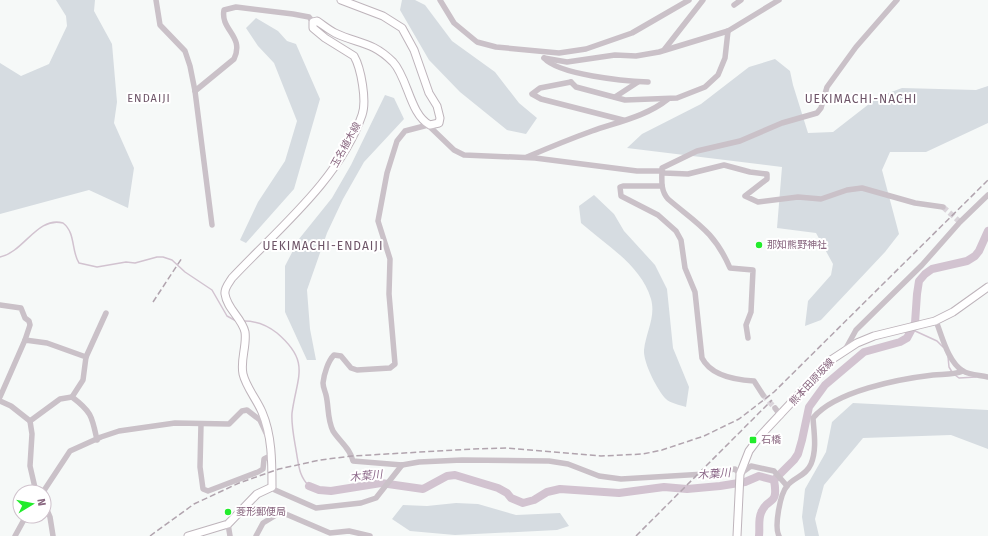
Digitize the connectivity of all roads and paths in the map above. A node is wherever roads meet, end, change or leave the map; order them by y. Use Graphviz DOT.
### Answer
graph roads {
  1 [pos="156,0"];
  2 [pos="341,0"];
  3 [pos="440,0"];
  4 [pos="689,0"];
  5 [pos="703,0"];
  6 [pos="741,0"];
  7 [pos="779,0"];
  8 [pos="895,1"];
  9 [pos="734,5"];
  10 [pos="313,22"];
  11 [pos="728,31"];
  12 [pos="664,50"];
  13 [pos="542,56"];
  14 [pos="580,73"];
  15 [pos="571,82"];
  16 [pos="638,82"];
  17 [pos="648,82"];
  18 [pos="195,91"];
  19 [pos="615,97"];
  20 [pos="669,99"];
  21 [pos="623,120"];
  22 [pos="428,125"];
  23 [pos="525,157"];
  24 [pos="662,171"];
  25 [pos="662,186"];
  26 [pos="988,195"];
  27 [pos="943,207"];
  28 [pos="212,225"];
  29 [pos="988,287"];
  30 [pos="0,305"];
  31 [pos="106,313"];
  32 [pos="936,321"];
  33 [pos="748,338"];
  34 [pos="25,340"];
  35 [pos="845,350"];
  36 [pos="86,357"];
  37 [pos="963,371"];
  38 [pos="988,377"];
  39 [pos="764,395"];
  40 [pos="0,397"];
  41 [pos="72,397"];
  42 [pos="0,400"];
  43 [pos="775,408"];
  44 [pos="781,416"];
  45 [pos="30,421"];
  46 [pos="202,424"];
  47 [pos="97,440"];
  48 [pos="270,441"];
  49 [pos="270,456"];
  50 [pos="402,465"];
  51 [pos="740,476"];
  52 [pos="34,484"];
  53 [pos="48,484"];
  54 [pos="787,486"];
  55 [pos="272,487"];
  56 [pos="22,524"];
  57 [pos="51,524"];
  58 [pos="228,524"];
  59 [pos="334,534"];
  60 [pos="15,536"];
  61 [pos="53,536"];
  62 [pos="188,536"];
  63 [pos="230,536"];
  64 [pos="256,536"];
  65 [pos="370,536"];
  66 [pos="737,536"];
  67 [pos="779,536"];
  1 -- 18 [label="street"];
  2 -- 22 [label="main road"];
  3 -- 13 [label="street"];
  4 -- 13 [label="street"];
  5 -- 12 [label="street"];
  6 -- 9 [label="street"];
  7 -- 11 [label="street"];
  8 -- 24 [label="street"];
  10 -- 18 [label="street"];
  10 -- 22 [label="main road"];
  10 -- 48 [label="main road, 玉名植木線"];
  11 -- 12 [label="street"];
  11 -- 20 [label="street"];
  12 -- 13 [label="street"];
  13 -- 14 [label="street"];
  14 -- 15 [label="street"];
  14 -- 16 [label="street"];
  15 -- 19 [label="street"];
  15 -- 21 [label="street"];
  16 -- 17 [label="street"];
  16 -- 19 [label="street"];
  18 -- 28 [label="street"];
  19 -- 20 [label="street"];
  20 -- 21 [label="street"];
  21 -- 23 [label="street"];
  22 -- 23 [label="street"];
  22 -- 50 [label="street"];
  23 -- 24 [label="street"];
  24 -- 25 [label="street"];
  24 -- 27 [label="street"];
  25 -- 33 [label="street"];
  25 -- 39 [label="street"];
  26 -- 35 [label="street"];
  29 -- 32 [label="main road, 熊本田原坂線"];
  30 -- 34 [label="street"];
  31 -- 36 [label="street"];
  32 -- 35 [label="main road, 熊本田原坂線"];
  32 -- 37 [label="street"];
  34 -- 36 [label="street"];
  34 -- 40 [label="street"];
  35 -- 44 [label="main road, 熊本田原坂線"];
  36 -- 41 [label="street"];
  37 -- 38 [label="street"];
  37 -- 54 [label="street"];
  41 -- 45 [label="street"];
  41 -- 47 [label="street"];
  42 -- 45 [label="street"];
  43 -- 44 [label="street"];
  44 -- 51 [label="main road, 熊本田原坂線"];
  45 -- 52 [label="street"];
  46 -- 47 [label="street"];
  46 -- 48 [label="street"];
  46 -- 49 [label="street"];
  47 -- 53 [label="street"];
  48 -- 49 [label="main road, 玉名植木線"];
  49 -- 55 [label="main road, 玉名植木線"];
  50 -- 51 [label="street"];
  50 -- 55 [label="street"];
  51 -- 54 [label="street"];
  51 -- 66 [label="main road, 熊本田原坂線"];
  54 -- 67 [label="street"];
  55 -- 58 [label="main road"];
  56 -- 60 [label="street"];
  57 -- 61 [label="street"];
  58 -- 62 [label="main road"];
  58 -- 63 [label="street"];
  59 -- 64 [label="street"];
  59 -- 65 [label="street"];
}
